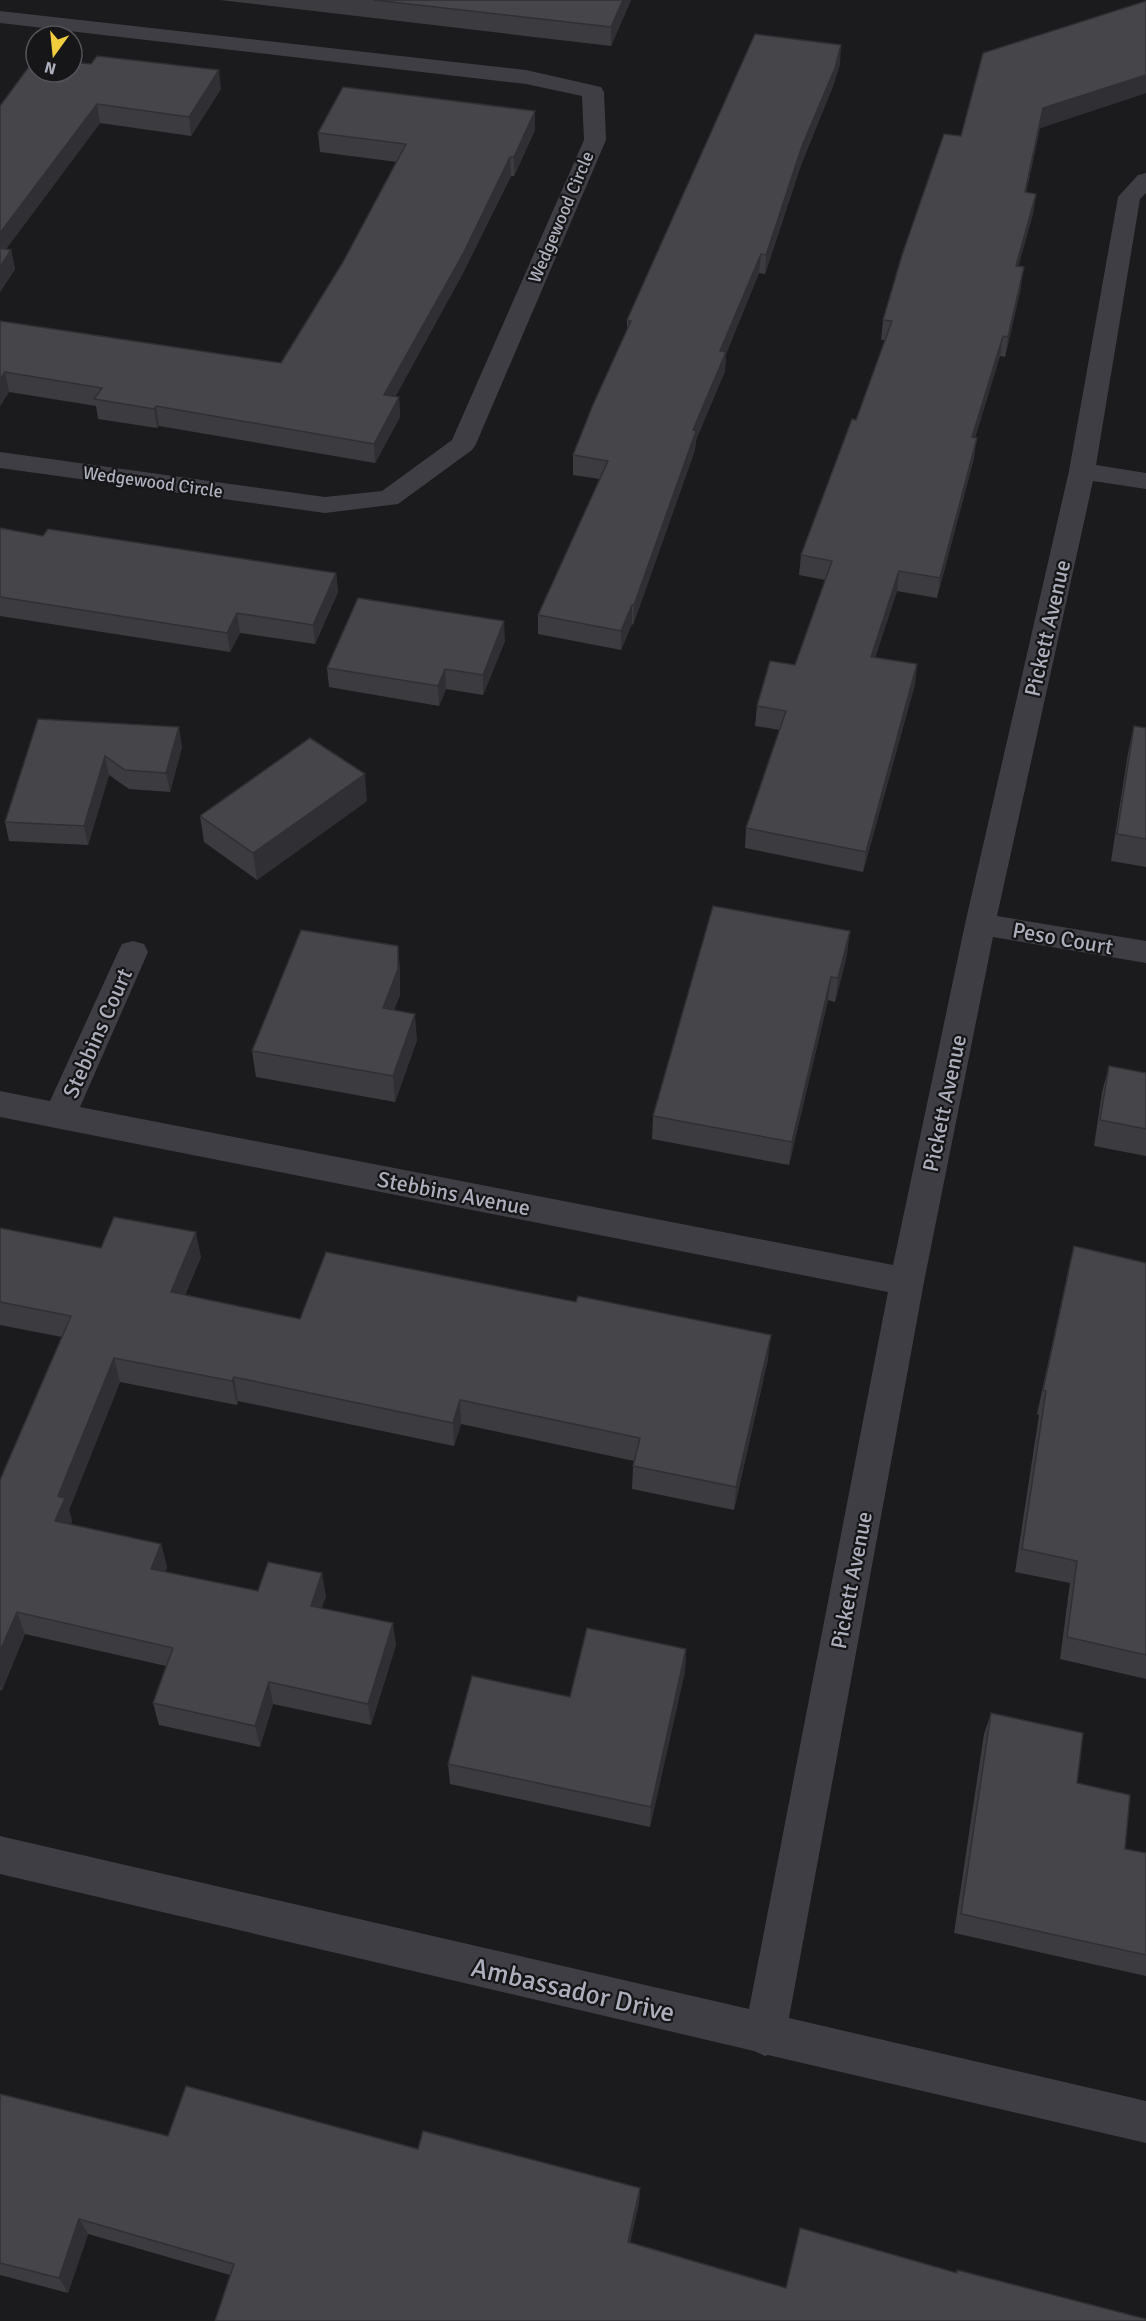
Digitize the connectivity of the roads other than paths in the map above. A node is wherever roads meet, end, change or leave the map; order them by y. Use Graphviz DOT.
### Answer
graph roads {
  1 [pos="10,0"];
  2 [pos="0,9"];
  3 [pos="0,16"];
  4 [pos="1146,180"];
  5 [pos="0,460"];
  6 [pos="1082,471"];
  7 [pos="1146,481"];
  8 [pos="980,924"];
  9 [pos="133,951"];
  10 [pos="1146,952"];
  11 [pos="0,1104"];
  12 [pos="60,1115"];
  13 [pos="907,1282"];
  14 [pos="0,1855"];
  15 [pos="765,2035"];
  16 [pos="1146,2122"];
  1 -- 2 [label="street"];
  3 -- 5 [label="street, Wedgewood Circle"];
  4 -- 6 [label="street, Pickett Avenue"];
  6 -- 7 [label="street"];
  6 -- 8 [label="street, Pickett Avenue"];
  8 -- 10 [label="street, Peso Court"];
  8 -- 13 [label="street, Pickett Avenue"];
  9 -- 12 [label="street, Stebbins Court"];
  11 -- 12 [label="street, Stebbins Avenue"];
  12 -- 13 [label="street, Stebbins Avenue"];
  13 -- 15 [label="street, Pickett Avenue"];
  14 -- 15 [label="street, Ambassador Drive"];
  15 -- 16 [label="street, Ambassador Drive"];
}
